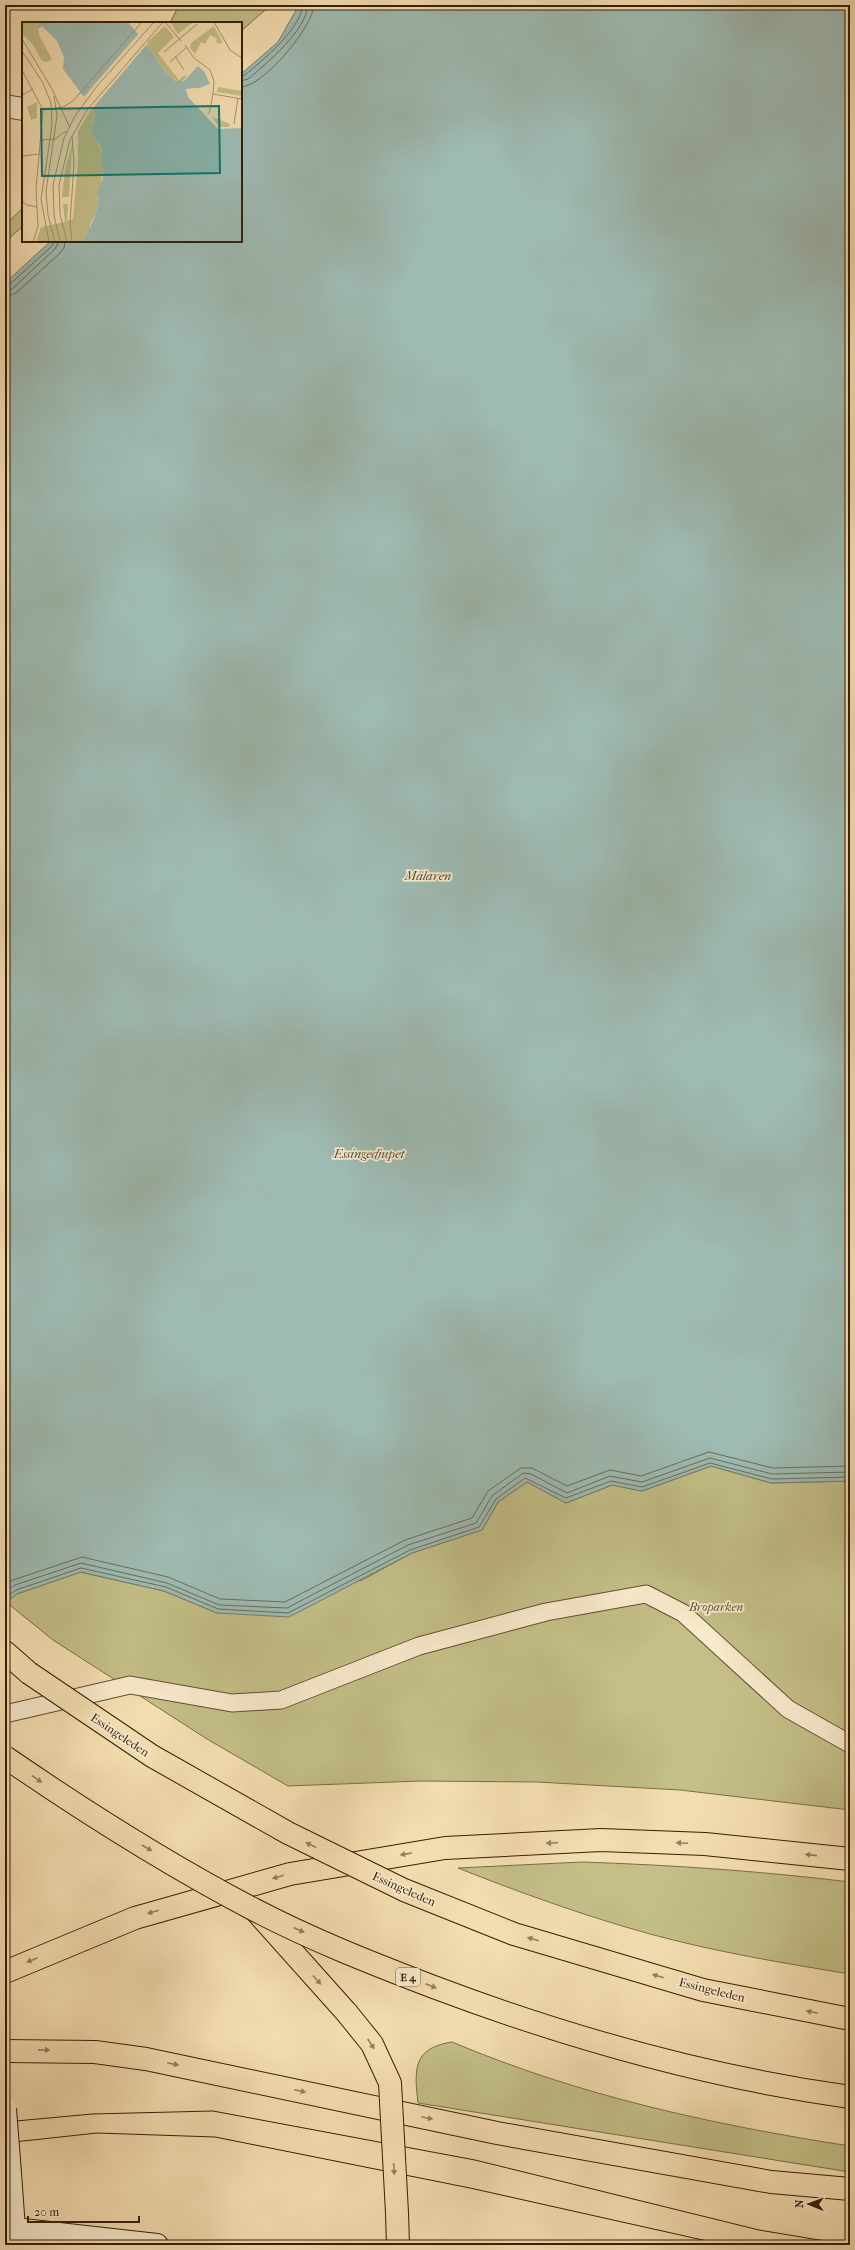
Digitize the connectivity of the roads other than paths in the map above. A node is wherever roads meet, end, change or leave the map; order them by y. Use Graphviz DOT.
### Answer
graph roads {
  1 [pos="5,106"];
  2 [pos="22,109"];
  3 [pos="5,1652"];
  4 [pos="5,1714"];
  5 [pos="850,1744"];
  6 [pos="5,1757"];
  7 [pos="850,1859"];
  8 [pos="254,1909"];
  9 [pos="5,1972"];
  10 [pos="850,2019"];
  11 [pos="5,2051"];
  12 [pos="850,2097"];
  13 [pos="5,2109"];
  14 [pos="850,2189"];
  15 [pos="10,2230"];
  16 [pos="157,2245"];
  17 [pos="398,2245"];
  1 -- 2 [label="street"];
  10 -- 3 [label="highway, Essingeleden, one-way, bridge"];
  4 -- 5 [label="lane"];
  6 -- 8 [label="highway, E 4, one-way, bridge"];
  7 -- 9 [label="highway, one-way"];
  8 -- 12 [label="highway, E 4, one-way, bridge"];
  8 -- 17 [label="highway, one-way, bridge"];
  11 -- 14 [label="highway, one-way"];
  13 -- 15 [label="street, bridge"];
  15 -- 16 [label="street"];
}
